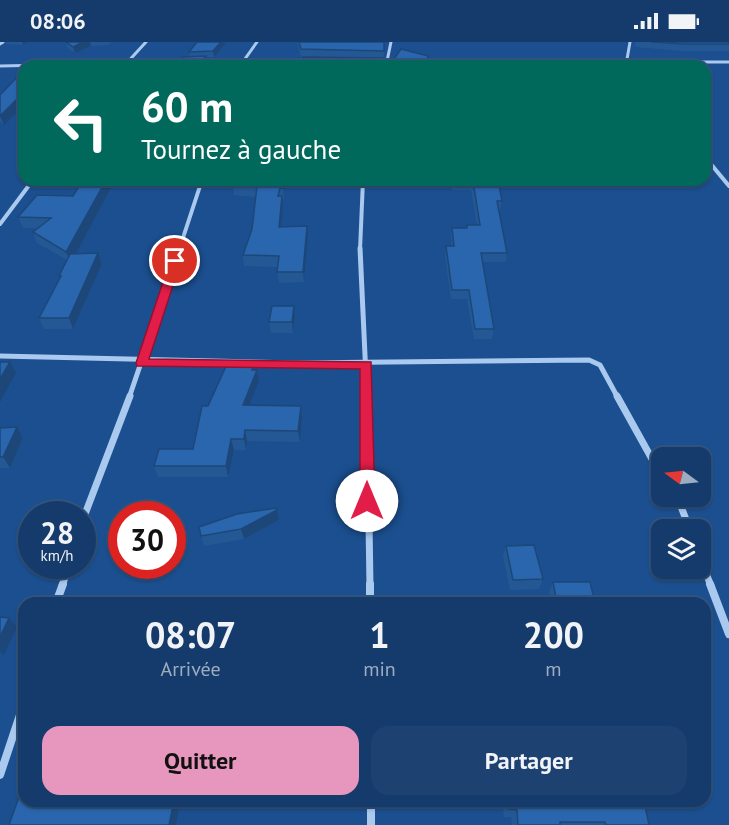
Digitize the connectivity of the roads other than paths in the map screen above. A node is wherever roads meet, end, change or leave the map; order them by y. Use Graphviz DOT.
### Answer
graph roads {
  1 [pos="146,42"];
  2 [pos="257,42"];
  3 [pos="391,42"];
  4 [pos="630,42"];
  5 [pos="129,60"];
  6 [pos="242,60"];
  7 [pos="312,60"];
  8 [pos="387,60"];
  9 [pos="627,60"];
  10 [pos="711,62"];
  11 [pos="729,62"];
  12 [pos="0,66"];
  13 [pos="18,66"];
  14 [pos="711,164"];
  15 [pos="28,186"];
  16 [pos="200,186"];
  17 [pos="363,186"];
  18 [pos="729,186"];
  19 [pos="0,224"];
  20 [pos="0,356"];
  21 [pos="142,363"];
  22 [pos="366,365"];
  23 [pos="651,457"];
  24 [pos="90,501"];
  25 [pos="64,579"];
  26 [pos="708,579"];
  27 [pos="58,597"];
  28 [pos="370,597"];
  29 [pos="729,634"];
  30 [pos="18,721"];
  31 [pos="0,776"];
  32 [pos="371,807"];
  33 [pos="371,825"];
  1 -- 5 [label="street"];
  2 -- 6 [label="street"];
  3 -- 8 [label="street"];
  4 -- 9 [label="street"];
  6 -- 7 [label="street"];
  10 -- 11 [label="street"];
  12 -- 13 [label="street"];
  14 -- 18 [label="street"];
  15 -- 19 [label="street"];
  16 -- 21 [label="street"];
  17 -- 22 [label="street"];
  20 -- 21 [label="street"];
  21 -- 22 [label="street"];
  21 -- 24 [label="street"];
  22 -- 23 [label="street"];
  22 -- 28 [label="street"];
  25 -- 27 [label="street"];
  26 -- 29 [label="street"];
  30 -- 31 [label="street"];
  32 -- 33 [label="street"];
}
